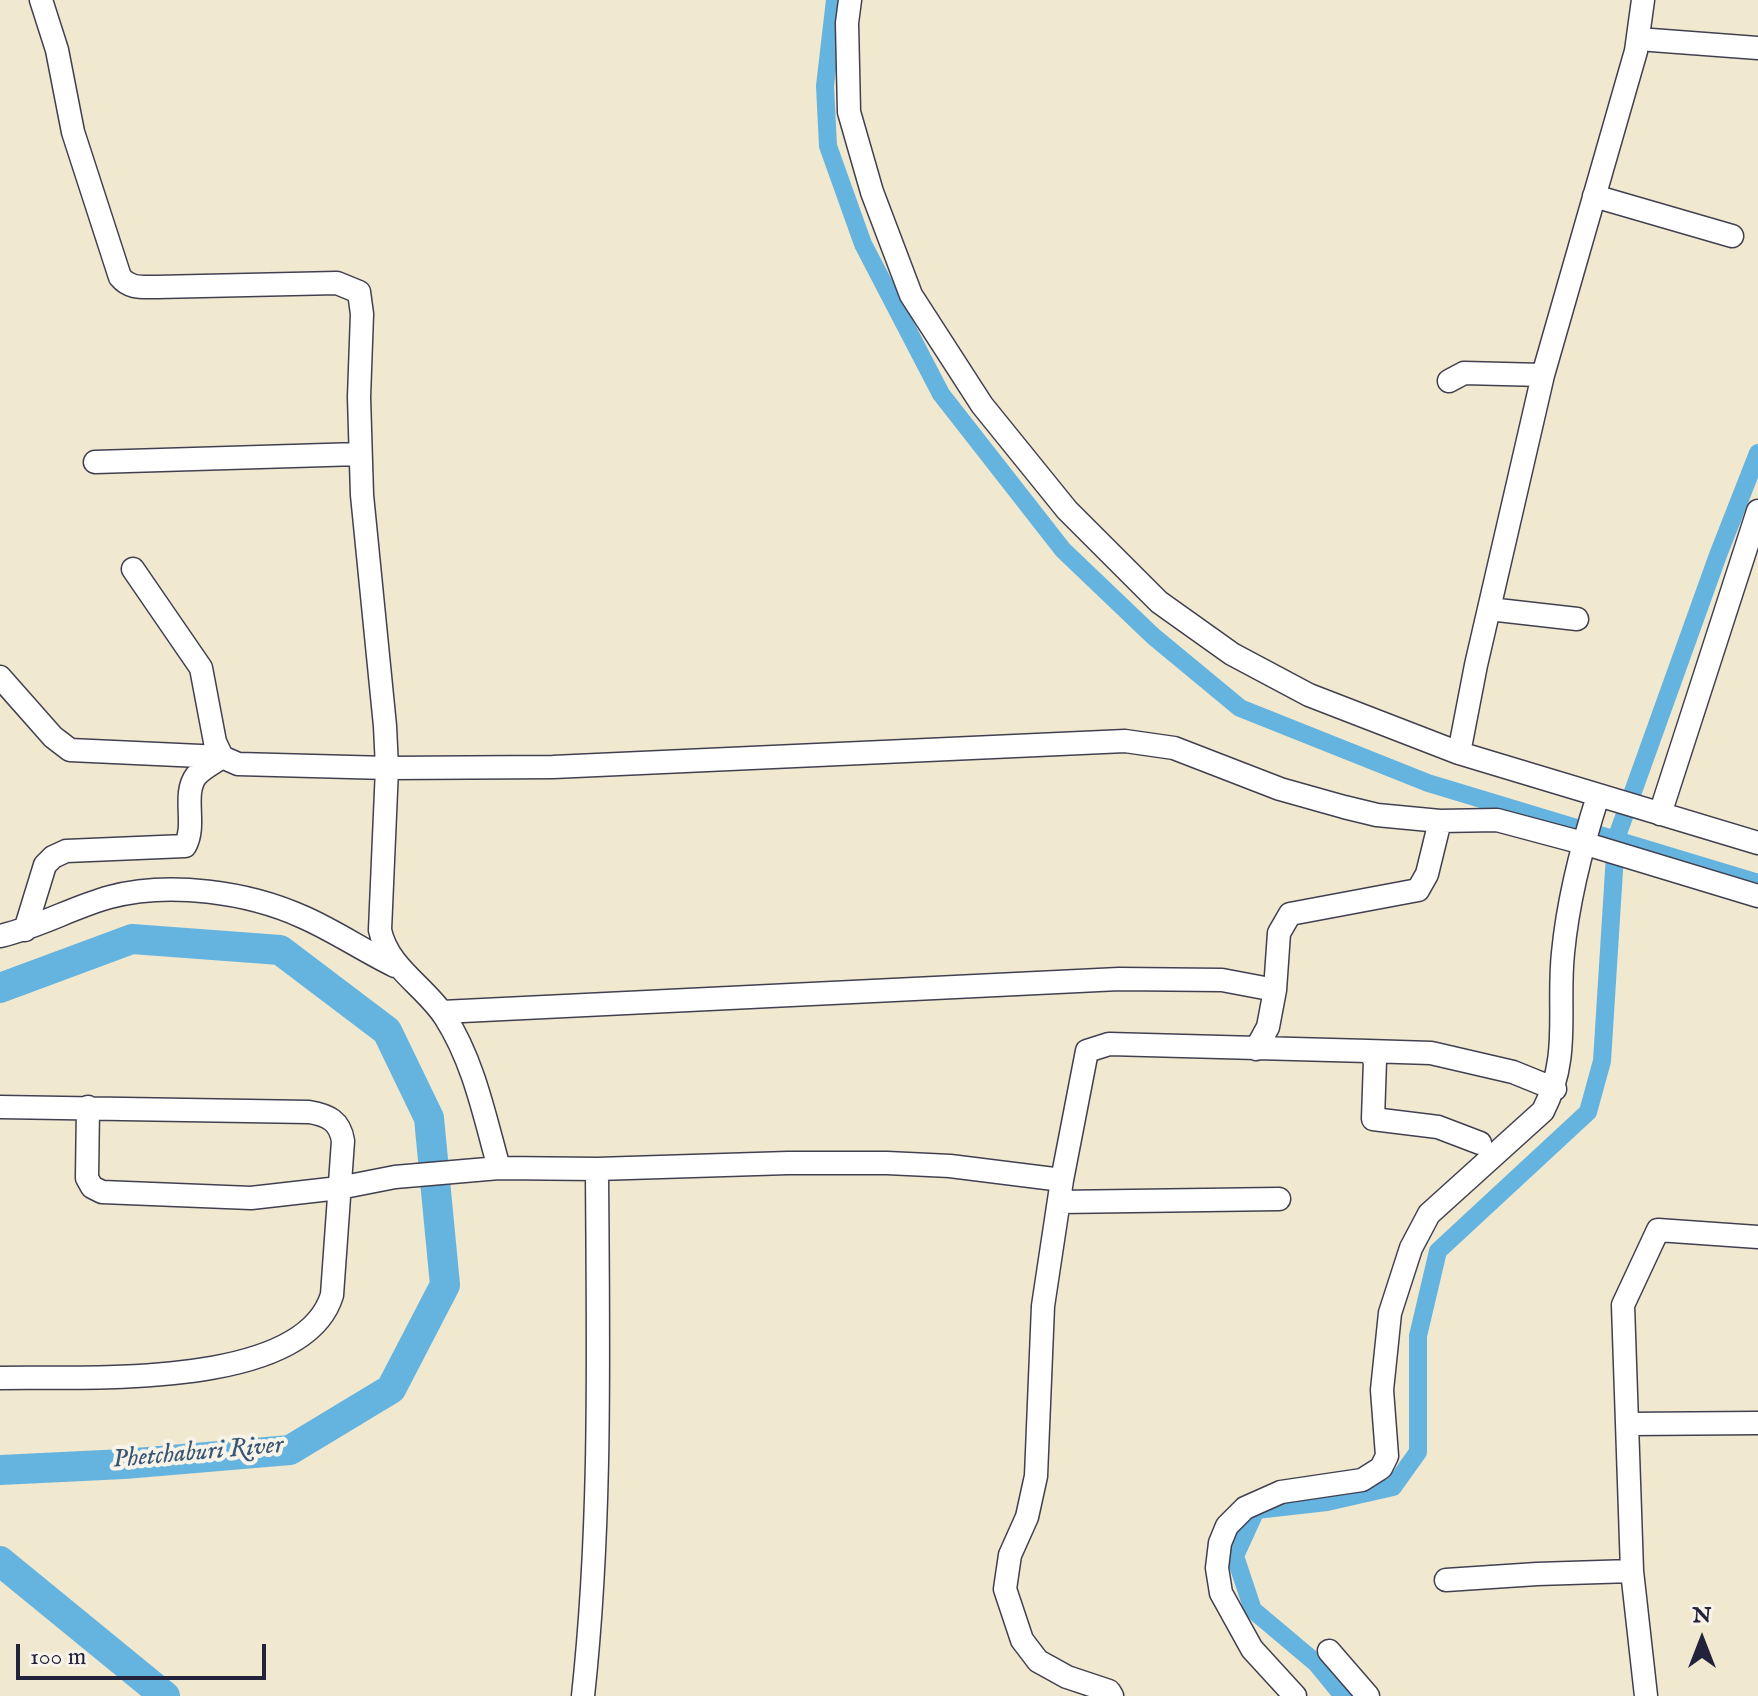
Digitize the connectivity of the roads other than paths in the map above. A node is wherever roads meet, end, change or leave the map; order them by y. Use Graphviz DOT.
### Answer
graph roads {
  1 [pos="41,0"];
  2 [pos="850,0"];
  3 [pos="1643,0"];
  4 [pos="1638,39"];
  5 [pos="1758,48"];
  6 [pos="1594,196"];
  7 [pos="1732,236"];
  8 [pos="1543,375"];
  9 [pos="1449,381"];
  10 [pos="359,454"];
  11 [pos="95,462"];
  12 [pos="1758,511"];
  13 [pos="133,569"];
  14 [pos="1489,609"];
  15 [pos="1577,619"];
  16 [pos="0,677"];
  17 [pos="1459,753"];
  18 [pos="222,757"];
  19 [pos="387,768"];
  20 [pos="1605,798"];
  21 [pos="1656,813"];
  22 [pos="1440,821"];
  23 [pos="1758,843"];
  24 [pos="1591,846"];
  25 [pos="1758,896"];
  26 [pos="25,930"];
  27 [pos="0,936"];
  28 [pos="401,969"];
  29 [pos="1275,990"];
  30 [pos="442,1012"];
  31 [pos="1256,1049"];
  32 [pos="1368,1051"];
  33 [pos="1555,1089"];
  34 [pos="0,1107"];
  35 [pos="88,1107"];
  36 [pos="1480,1143"];
  37 [pos="499,1168"];
  38 [pos="597,1169"];
  39 [pos="339,1188"];
  40 [pos="1061,1191"];
  41 [pos="1279,1199"];
  42 [pos="1758,1237"];
  43 [pos="0,1378"];
  44 [pos="1758,1423"];
  45 [pos="1628,1424"];
  46 [pos="1632,1571"];
  47 [pos="1446,1580"];
  48 [pos="1329,1651"];
  49 [pos="583,1696"];
  50 [pos="1112,1696"];
  51 [pos="1295,1696"];
  52 [pos="1368,1696"];
  53 [pos="1646,1696"];
  1 -- 10 [label="street"];
  2 -- 17 [label="street"];
  3 -- 4 [label="street"];
  4 -- 5 [label="street"];
  4 -- 6 [label="street"];
  6 -- 7 [label="street"];
  6 -- 8 [label="street"];
  8 -- 9 [label="street"];
  8 -- 14 [label="street"];
  10 -- 11 [label="street"];
  10 -- 19 [label="street"];
  12 -- 21 [label="street"];
  13 -- 18 [label="street"];
  14 -- 15 [label="street"];
  14 -- 17 [label="street"];
  16 -- 18 [label="street"];
  17 -- 20 [label="street"];
  18 -- 19 [label="street"];
  18 -- 26 [label="street"];
  19 -- 22 [label="street"];
  19 -- 28 [label="street"];
  20 -- 21 [label="street"];
  20 -- 24 [label="street"];
  21 -- 23 [label="street"];
  22 -- 24 [label="street"];
  22 -- 29 [label="street"];
  24 -- 25 [label="street"];
  24 -- 33 [label="street"];
  26 -- 27 [label="street"];
  26 -- 28 [label="street"];
  28 -- 30 [label="street"];
  29 -- 30 [label="street"];
  29 -- 31 [label="street"];
  30 -- 37 [label="street"];
  31 -- 32 [label="street"];
  31 -- 40 [label="street"];
  32 -- 33 [label="street"];
  32 -- 36 [label="street"];
  33 -- 51 [label="street"];
  34 -- 35 [label="street"];
  35 -- 39 [label="street"];
  35 -- 39 [label="street"];
  37 -- 38 [label="street"];
  37 -- 39 [label="street"];
  38 -- 40 [label="street"];
  38 -- 49 [label="street"];
  39 -- 43 [label="street"];
  40 -- 41 [label="street"];
  40 -- 50 [label="street"];
  42 -- 45 [label="street"];
  44 -- 45 [label="street"];
  45 -- 46 [label="street"];
  46 -- 47 [label="street"];
  46 -- 53 [label="street"];
  48 -- 52 [label="street"];
}
